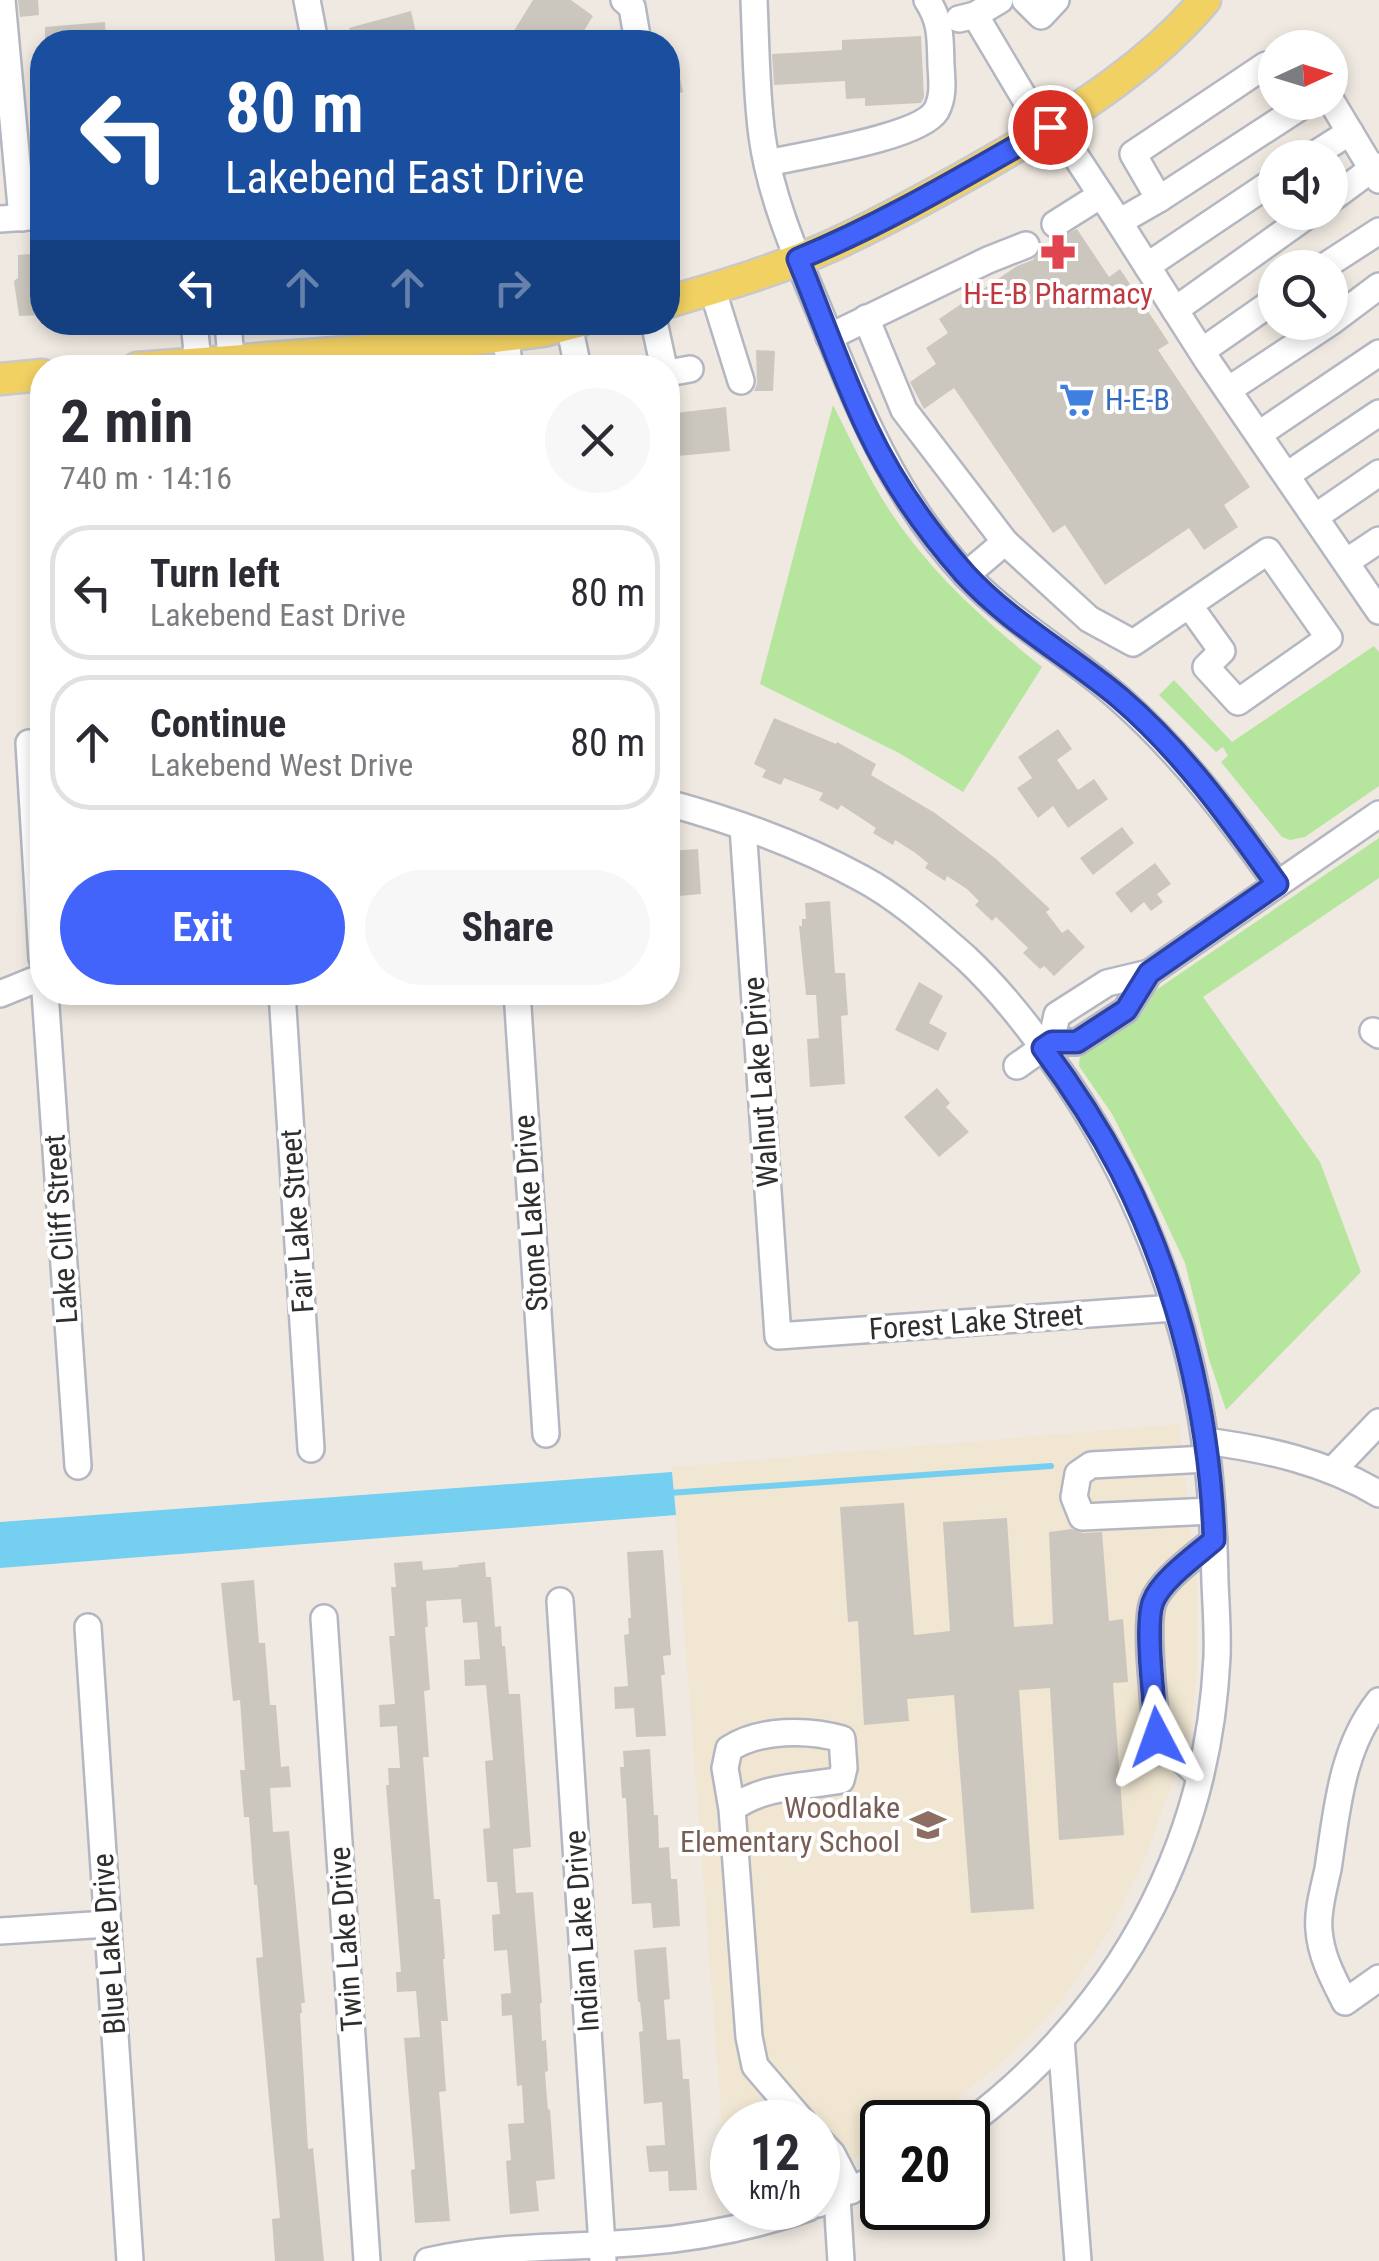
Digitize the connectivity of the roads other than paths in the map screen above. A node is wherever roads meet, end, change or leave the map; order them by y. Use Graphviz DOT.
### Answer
graph roads {
  1 [pos="2,0"];
  2 [pos="307,0"];
  3 [pos="624,0"];
  4 [pos="754,0"];
  5 [pos="927,0"];
  6 [pos="1000,0"];
  7 [pos="1025,0"];
  8 [pos="1056,0"];
  9 [pos="1205,0"];
  10 [pos="974,15"];
  11 [pos="940,24"];
  12 [pos="313,30"];
  13 [pos="636,30"];
  14 [pos="1258,70"];
  15 [pos="6,120"];
  16 [pos="1281,120"];
  17 [pos="1342,120"];
  18 [pos="1050,127"];
  19 [pos="1350,132"];
  20 [pos="1337,140"];
  21 [pos="768,162"];
  22 [pos="1377,172"];
  23 [pos="1348,189"];
  24 [pos="1258,191"];
  25 [pos="1101,194"];
  26 [pos="1160,199"];
  27 [pos="22,218"];
  28 [pos="1118,222"];
  29 [pos="1054,224"];
  30 [pos="1287,230"];
  31 [pos="1379,231"];
  32 [pos="1026,245"];
  33 [pos="1348,251"];
  34 [pos="798,259"];
  35 [pos="1147,266"];
  36 [pos="1379,286"];
  37 [pos="712,288"];
  38 [pos="680,298"];
  39 [pos="1175,310"];
  40 [pos="1258,312"];
  41 [pos="866,318"];
  42 [pos="505,335"];
  43 [pos="829,337"];
  44 [pos="1202,351"];
  45 [pos="1379,352"];
  46 [pos="301,355"];
  47 [pos="508,355"];
  48 [pos="30,376"];
  49 [pos="0,379"];
  50 [pos="741,381"];
  51 [pos="1228,390"];
  52 [pos="1379,413"];
  53 [pos="1259,434"];
  54 [pos="1379,473"];
  55 [pos="1287,475"];
  56 [pos="1315,516"];
  57 [pos="1379,540"];
  58 [pos="1005,542"];
  59 [pos="1346,562"];
  60 [pos="966,575"];
  61 [pos="1189,605"];
  62 [pos="1379,610"];
  63 [pos="1088,619"];
  64 [pos="1059,652"];
  65 [pos="29,743"];
  66 [pos="30,760"];
  67 [pos="680,807"];
  68 [pos="1379,814"];
  69 [pos="744,827"];
  70 [pos="1277,884"];
  71 [pos="30,982"];
  72 [pos="0,994"];
  73 [pos="46,1005"];
  74 [pos="283,1005"];
  75 [pos="518,1005"];
  76 [pos="1047,1045"];
  77 [pos="1017,1066"];
  78 [pos="1174,1308"];
  79 [pos="778,1336"];
  80 [pos="1379,1422"];
  81 [pos="546,1434"];
  82 [pos="311,1448"];
  83 [pos="1206,1450"];
  84 [pos="78,1466"];
  85 [pos="1333,1470"];
  86 [pos="1379,1494"];
  87 [pos="1212,1511"];
  88 [pos="1214,1540"];
  89 [pos="560,1601"];
  90 [pos="324,1618"];
  91 [pos="88,1627"];
  92 [pos="1379,1701"];
  93 [pos="1200,1776"];
  94 [pos="732,1809"];
  95 [pos="107,1924"];
  96 [pos="0,1931"];
  97 [pos="1379,1978"];
  98 [pos="1061,2040"];
  99 [pos="784,2100"];
  100 [pos="990,2107"];
  101 [pos="728,2230"];
  102 [pos="838,2230"];
  103 [pos="602,2253"];
  104 [pos="130,2261"];
  105 [pos="368,2261"];
  106 [pos="428,2261"];
  107 [pos="841,2261"];
  108 [pos="1078,2261"];
  1 -- 15 [label="street"];
  2 -- 12 [label="street"];
  3 -- 13 [label="street"];
  4 -- 21 [label="street"];
  5 -- 11 [label="street"];
  6 -- 10 [label="street"];
  7 -- 8 [label="street"];
  9 -- 18 [label="main road"];
  10 -- 11 [label="street"];
  10 -- 18 [label="street"];
  11 -- 21 [label="street"];
  14 -- 26 [label="street"];
  15 -- 27 [label="street"];
  16 -- 26 [label="street"];
  17 -- 19 [label="street"];
  18 -- 25 [label="street"];
  18 -- 34 [label="main road"];
  19 -- 20 [label="street"];
  19 -- 22 [label="street"];
  21 -- 34 [label="street"];
  22 -- 23 [label="street"];
  24 -- 35 [label="street"];
  25 -- 28 [label="street"];
  25 -- 29 [label="street"];
  26 -- 28 [label="street"];
  28 -- 35 [label="street"];
  30 -- 39 [label="street"];
  31 -- 33 [label="street"];
  32 -- 41 [label="street"];
  34 -- 37 [label="main road"];
  34 -- 43 [label="street"];
  35 -- 39 [label="street"];
  36 -- 51 [label="street"];
  37 -- 38 [label="main road"];
  37 -- 50 [label="street"];
  39 -- 44 [label="street"];
  40 -- 44 [label="street"];
  41 -- 43 [label="street"];
  41 -- 58 [label="street"];
  42 -- 46 [label="main road"];
  42 -- 47 [label="street"];
  43 -- 60 [label="street"];
  44 -- 51 [label="street"];
  45 -- 53 [label="street"];
  48 -- 49 [label="main road"];
  51 -- 53 [label="street"];
  52 -- 55 [label="street"];
  53 -- 55 [label="street"];
  54 -- 56 [label="street"];
  55 -- 56 [label="street"];
  56 -- 59 [label="street"];
  57 -- 59 [label="street"];
  58 -- 60 [label="street"];
  58 -- 63 [label="street"];
  59 -- 62 [label="street"];
  60 -- 64 [label="street"];
  61 -- 61 [label="street"];
  61 -- 63 [label="street"];
  63 -- 64 [label="street"];
  64 -- 70 [label="street"];
  65 -- 66 [label="street"];
  67 -- 69 [label="street"];
  68 -- 70 [label="street"];
  69 -- 76 [label="street"];
  69 -- 79 [label="street, Walnut Lake Drive"];
  70 -- 76 [label="street"];
  71 -- 72 [label="street"];
  73 -- 84 [label="street, Lake Cliff Street"];
  74 -- 82 [label="street, Fair Lake Street"];
  75 -- 81 [label="street, Stone Lake Drive"];
  76 -- 77 [label="street"];
  76 -- 78 [label="street"];
  78 -- 79 [label="street, Forest Lake Street"];
  78 -- 83 [label="street"];
  80 -- 85 [label="street"];
  83 -- 85 [label="street"];
  83 -- 87 [label="street"];
  83 -- 87 [label="street"];
  85 -- 86 [label="street"];
  87 -- 88 [label="street"];
  88 -- 93 [label="street"];
  88 -- 93 [label="street"];
  89 -- 103 [label="street, Indian Lake Drive"];
  90 -- 105 [label="street, Twin Lake Drive"];
  91 -- 95 [label="street, Blue Lake Drive"];
  92 -- 97 [label="street"];
  93 -- 98 [label="street"];
  94 -- 94 [label="street"];
  94 -- 99 [label="street"];
  95 -- 96 [label="street"];
  95 -- 104 [label="street, Blue Lake Drive"];
  98 -- 100 [label="street"];
  98 -- 108 [label="street"];
  101 -- 103 [label="street"];
  102 -- 107 [label="street"];
  103 -- 106 [label="street"];
}
